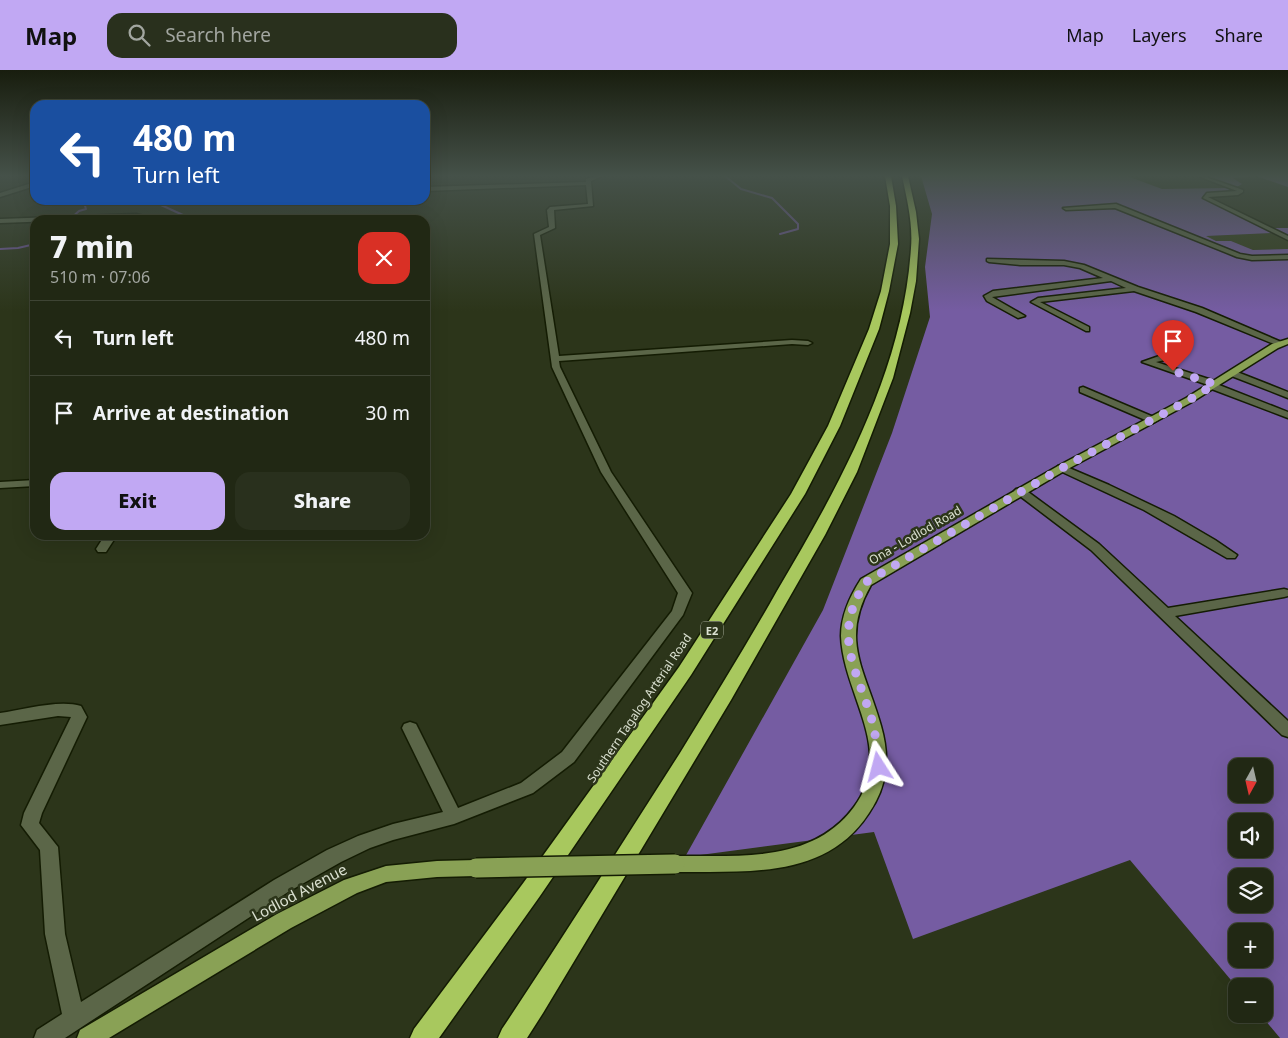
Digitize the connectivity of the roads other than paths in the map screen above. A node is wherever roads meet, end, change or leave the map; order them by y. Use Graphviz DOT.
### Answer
graph roads {
  1 [pos="551,221"];
  2 [pos="893,221"];
  3 [pos="913,221"];
  4 [pos="1152,221"];
  5 [pos="1254,221"];
  6 [pos="1288,238"];
  7 [pos="1288,257"];
  8 [pos="989,260"];
  9 [pos="1112,279"];
  10 [pos="1135,289"];
  11 [pos="1021,316"];
  12 [pos="1086,329"];
  13 [pos="1285,342"];
  14 [pos="808,343"];
  15 [pos="1162,358"];
  16 [pos="555,359"];
  17 [pos="1232,373"];
  18 [pos="1213,385"];
  19 [pos="1083,390"];
  20 [pos="1288,395"];
  21 [pos="1288,415"];
  22 [pos="1153,420"];
  23 [pos="1062,468"];
  24 [pos="30,483"];
  25 [pos="0,485"];
  26 [pos="1020,491"];
  27 [pos="108,540"];
  28 [pos="102,549"];
  29 [pos="1231,554"];
  30 [pos="1284,593"];
  31 [pos="1166,613"];
  32 [pos="0,719"];
  33 [pos="410,728"];
  34 [pos="1288,731"];
  35 [pos="454,817"];
  36 [pos="675,864"];
  37 [pos="74,1019"];
  38 [pos="45,1038"];
  39 [pos="88,1038"];
  40 [pos="423,1038"];
  41 [pos="511,1038"];
  1 -- 16 [label="street"];
  2 -- 40 [label="highway, Southern Tagalog Arterial Road / E2"];
  3 -- 41 [label="highway"];
  4 -- 7 [label="street"];
  5 -- 6 [label="street"];
  8 -- 9 [label="street"];
  9 -- 10 [label="street"];
  9 -- 11 [label="street"];
  10 -- 12 [label="street"];
  10 -- 13 [label="street"];
  13 -- 17 [label="main road, Ona - Lodlod Road"];
  14 -- 16 [label="street"];
  15 -- 18 [label="street"];
  16 -- 35 [label="street"];
  17 -- 18 [label="main road, Ona - Lodlod Road"];
  17 -- 20 [label="street"];
  18 -- 21 [label="street"];
  18 -- 22 [label="main road, Ona - Lodlod Road"];
  19 -- 22 [label="street"];
  22 -- 23 [label="main road, Ona - Lodlod Road"];
  23 -- 26 [label="main road, Ona - Lodlod Road"];
  23 -- 29 [label="street"];
  24 -- 25 [label="street"];
  26 -- 31 [label="street"];
  26 -- 36 [label="main road, Ona - Lodlod Road"];
  27 -- 28 [label="street"];
  30 -- 31 [label="street"];
  31 -- 34 [label="street"];
  32 -- 37 [label="street"];
  33 -- 35 [label="street"];
  35 -- 37 [label="street"];
  36 -- 39 [label="main road, Lodlod Avenue, bridge"];
  37 -- 38 [label="street"];
}
